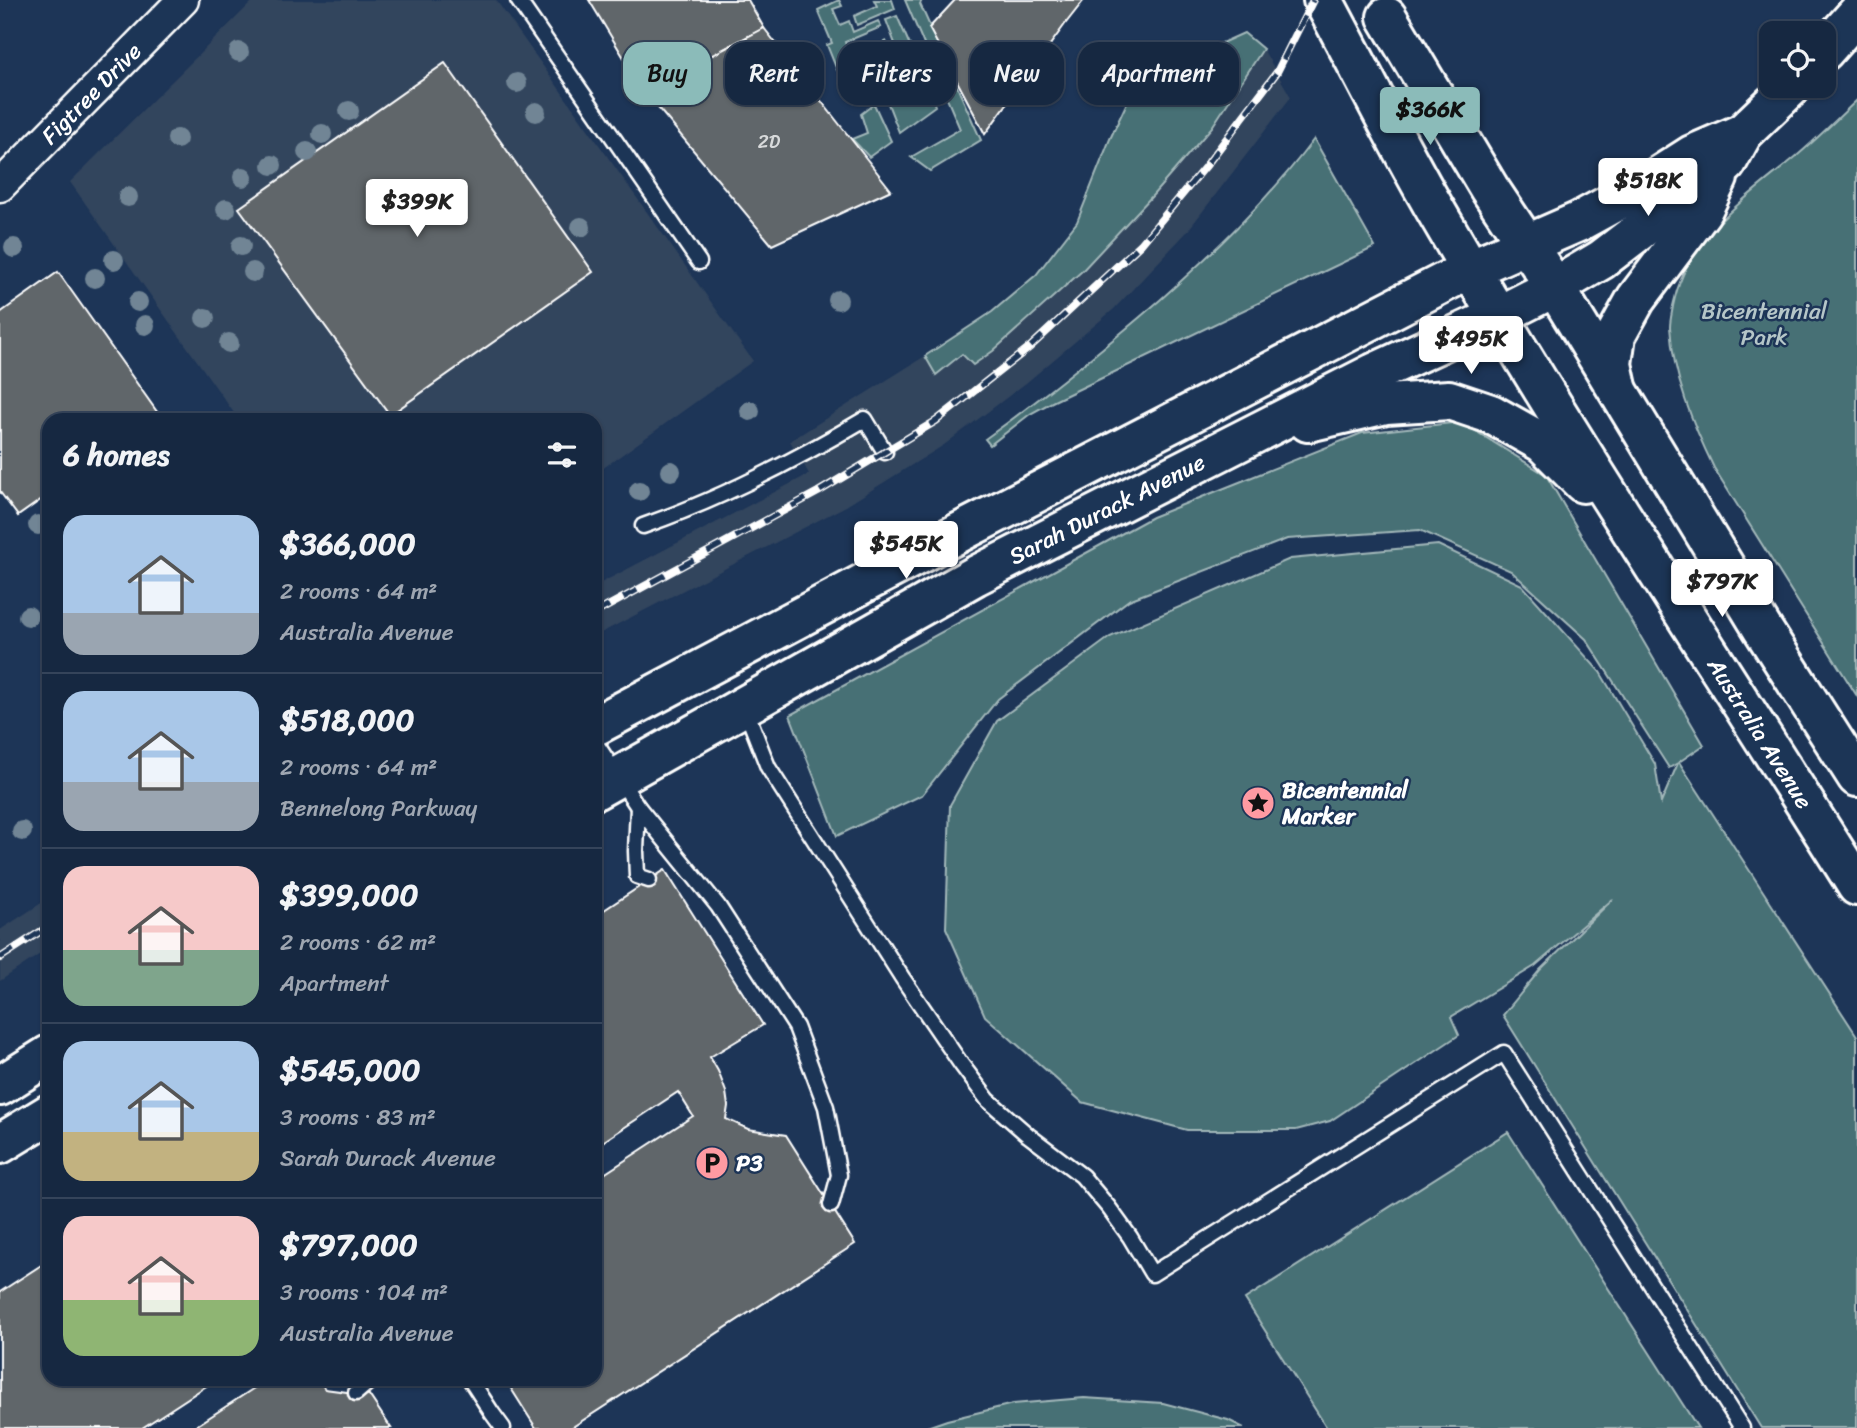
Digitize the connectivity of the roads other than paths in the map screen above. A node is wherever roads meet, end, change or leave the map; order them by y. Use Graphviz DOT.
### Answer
graph roads {
  1 [pos="183,0"];
  2 [pos="518,0"];
  3 [pos="1323,0"];
  4 [pos="1857,14"];
  5 [pos="1387,17"];
  6 [pos="1836,38"];
  7 [pos="1781,98"];
  8 [pos="1734,148"];
  9 [pos="0,186"];
  10 [pos="1526,244"];
  11 [pos="699,262"];
  12 [pos="1470,270"];
  13 [pos="1555,287"];
  14 [pos="1498,316"];
  15 [pos="1618,389"];
  16 [pos="1252,435"];
  17 [pos="885,452"];
  18 [pos="643,526"];
  19 [pos="1632,532"];
  20 [pos="744,706"];
  21 [pos="602,722"];
  22 [pos="602,758"];
  23 [pos="1857,777"];
  24 [pos="617,791"];
  25 [pos="649,880"];
  26 [pos="1857,886"];
  27 [pos="42,1059"];
  28 [pos="0,1086"];
  29 [pos="42,1118"];
  30 [pos="0,1144"];
  31 [pos="831,1205"];
  32 [pos="364,1386"];
  33 [pos="475,1386"];
  34 [pos="356,1393"];
  35 [pos="503,1428"];
  36 [pos="1742,1428"];
  1 -- 9 [label="street, Figtree Drive"];
  2 -- 11 [label="lane"];
  3 -- 12 [label="street, Australia Avenue"];
  4 -- 6 [label="street"];
  5 -- 10 [label="street"];
  7 -- 8 [label="street"];
  8 -- 10 [label="street, Sarah Durack Avenue"];
  8 -- 13 [label="street, Sarah Durack Avenue"];
  8 -- 15 [label="street"];
  10 -- 12 [label="street, Sarah Durack Avenue"];
  10 -- 13 [label="street"];
  12 -- 14 [label="street, Australia Avenue"];
  12 -- 21 [label="street, Sarah Durack Avenue"];
  13 -- 14 [label="street, Sarah Durack Avenue"];
  13 -- 15 [label="street"];
  14 -- 16 [label="street, Sarah Durack Avenue"];
  14 -- 19 [label="street, Australia Avenue"];
  15 -- 23 [label="street"];
  16 -- 19 [label="street"];
  16 -- 20 [label="street, Sarah Durack Avenue"];
  17 -- 18 [label="lane"];
  19 -- 26 [label="street, Australia Avenue"];
  20 -- 24 [label="street, Sarah Durack Avenue"];
  20 -- 36 [label="lane"];
  22 -- 24 [label="lane"];
  24 -- 25 [label="lane"];
  24 -- 31 [label="lane"];
  27 -- 28 [label="street"];
  29 -- 30 [label="street"];
  32 -- 34 [label="lane"];
  33 -- 35 [label="lane"];
}
